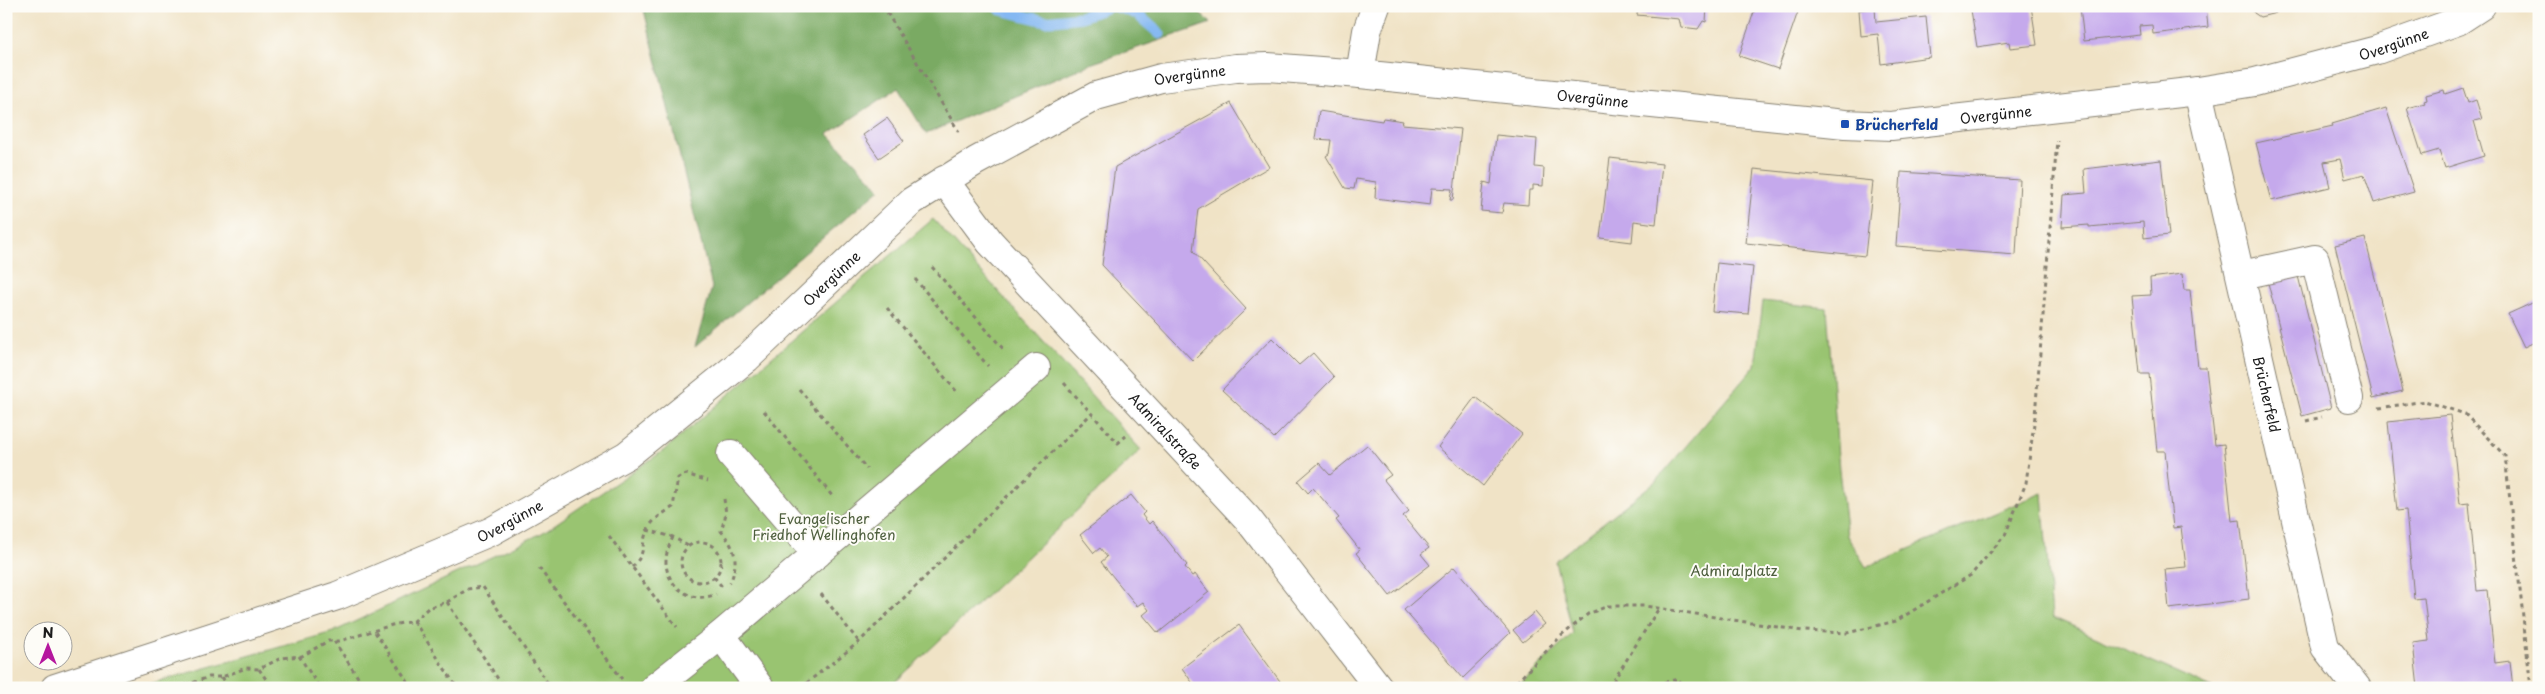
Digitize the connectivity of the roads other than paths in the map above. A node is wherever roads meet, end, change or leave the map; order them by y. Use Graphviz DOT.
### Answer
graph roads {
  1 [pos="1376,6"];
  2 [pos="2481,6"];
  3 [pos="1360,74"];
  4 [pos="2198,91"];
  5 [pos="944,180"];
  6 [pos="2242,275"];
  7 [pos="1024,379"];
  8 [pos="2349,398"];
  9 [pos="731,454"];
  10 [pos="809,561"];
  11 [pos="721,635"];
  12 [pos="55,688"];
  13 [pos="654,688"];
  14 [pos="760,688"];
  15 [pos="1379,688"];
  16 [pos="2357,688"];
  1 -- 3 [label="street"];
  2 -- 4 [label="street, Overgünne"];
  3 -- 4 [label="street, Overgünne"];
  3 -- 5 [label="street, Overgünne"];
  4 -- 6 [label="street, Brücherfeld"];
  5 -- 12 [label="street, Overgünne"];
  5 -- 15 [label="street, Admiralstraße"];
  6 -- 8 [label="street"];
  6 -- 16 [label="street, Brücherfeld"];
  7 -- 10 [label="street"];
  9 -- 10 [label="street"];
  10 -- 11 [label="street"];
  11 -- 13 [label="street"];
  11 -- 14 [label="street"];
}
